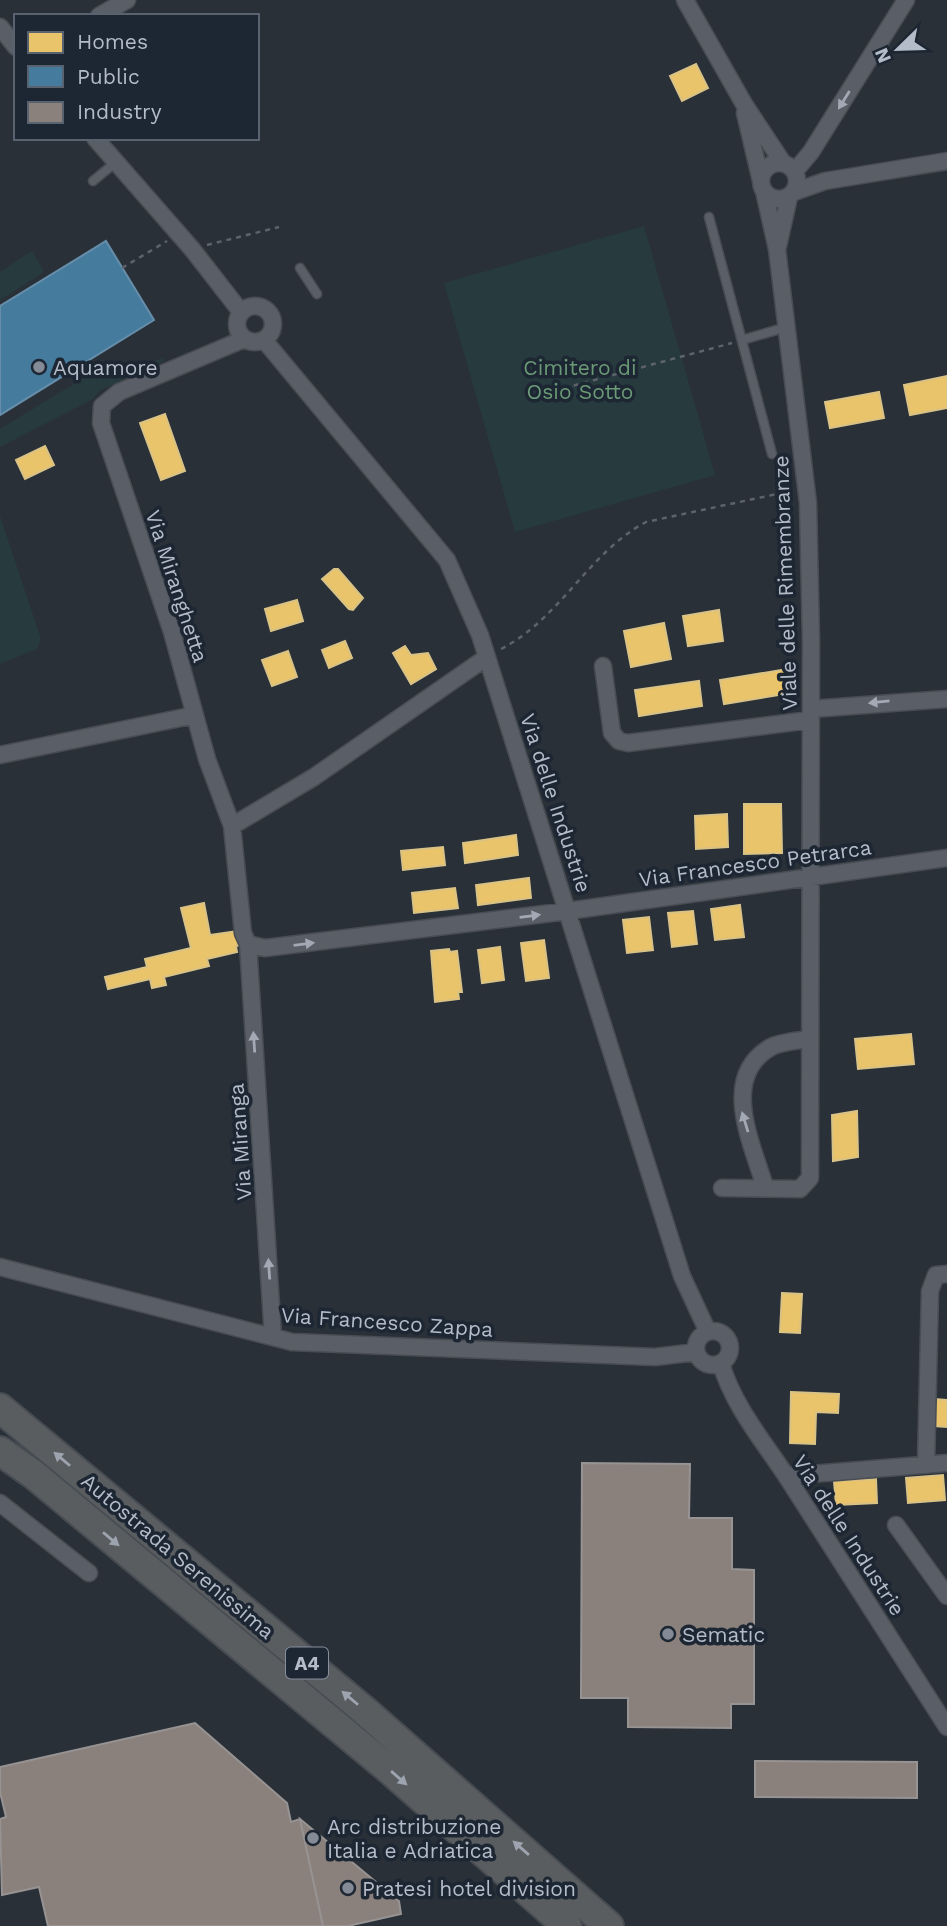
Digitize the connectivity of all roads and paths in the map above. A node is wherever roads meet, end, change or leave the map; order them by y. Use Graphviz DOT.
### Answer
graph roads {
  1 [pos="127,0"];
  2 [pos="685,0"];
  3 [pos="906,0"];
  4 [pos="102,14"];
  5 [pos="1,32"];
  6 [pos="14,45"];
  7 [pos="744,104"];
  8 [pos="97,140"];
  9 [pos="947,161"];
  10 [pos="116,162"];
  11 [pos="792,170"];
  12 [pos="93,181"];
  13 [pos="825,181"];
  14 [pos="762,186"];
  15 [pos="792,195"];
  16 [pos="709,217"];
  17 [pos="279,227"];
  18 [pos="178,234"];
  19 [pos="192,249"];
  20 [pos="777,249"];
  21 [pos="122,268"];
  22 [pos="300,268"];
  23 [pos="317,294"];
  24 [pos="242,312"];
  25 [pos="788,327"];
  26 [pos="244,339"];
  27 [pos="264,340"];
  28 [pos="742,341"];
  29 [pos="535,396"];
  30 [pos="772,454"];
  31 [pos="806,488"];
  32 [pos="488,662"];
  33 [pos="603,666"];
  34 [pos="947,699"];
  35 [pos="811,714"];
  36 [pos="195,715"];
  37 [pos="0,754"];
  38 [pos="232,826"];
  39 [pos="947,858"];
  40 [pos="812,876"];
  41 [pos="568,911"];
  42 [pos="246,939"];
  43 [pos="808,1038"];
  44 [pos="765,1187"];
  45 [pos="722,1188"];
  46 [pos="0,1266"];
  47 [pos="947,1274"];
  48 [pos="708,1332"];
  49 [pos="273,1337"];
  50 [pos="696,1352"];
  51 [pos="722,1364"];
  52 [pos="0,1408"];
  53 [pos="0,1451"];
  54 [pos="947,1463"];
  55 [pos="926,1465"];
  56 [pos="787,1476"];
  57 [pos="0,1503"];
  58 [pos="896,1524"];
  59 [pos="89,1573"];
  60 [pos="947,1596"];
  61 [pos="947,1727"];
  62 [pos="567,1926"];
  63 [pos="609,1926"];
  1 -- 4 [label="street"];
  2 -- 7 [label="street"];
  3 -- 11 [label="street, one-way"];
  5 -- 6 [label="street"];
  7 -- 11 [label="street"];
  7 -- 14 [label="street, Viale delle Rimembranze"];
  8 -- 10 [label="street"];
  9 -- 13 [label="street"];
  10 -- 12 [label="lane"];
  10 -- 18 [label="street"];
  11 -- 13 [label="street"];
  11 -- 14 [label="street"];
  11 -- 15 [label="street, Viale delle Rimembranze"];
  13 -- 15 [label="street"];
  14 -- 15 [label="street"];
  14 -- 20 [label="street, Viale delle Rimembranze"];
  15 -- 20 [label="street, Viale delle Rimembranze"];
  16 -- 28 [label="lane"];
  17 -- 19 [label="path"];
  18 -- 19 [label="street"];
  18 -- 21 [label="path"];
  19 -- 24 [label="street"];
  20 -- 25 [label="street, Viale delle Rimembranze"];
  22 -- 23 [label="lane"];
  24 -- 26 [label="street"];
  24 -- 27 [label="street"];
  25 -- 28 [label="lane"];
  25 -- 31 [label="street, Viale delle Rimembranze"];
  26 -- 27 [label="street"];
  26 -- 36 [label="street, Via Miranghetta"];
  27 -- 32 [label="street, Via delle Industrie"];
  28 -- 29 [label="path"];
  28 -- 30 [label="lane"];
  31 -- 32 [label="path"];
  31 -- 35 [label="street, Viale delle Rimembranze"];
  32 -- 38 [label="street"];
  32 -- 41 [label="street, Via delle Industrie"];
  33 -- 35 [label="street"];
  34 -- 35 [label="street, one-way"];
  35 -- 40 [label="street, Viale delle Rimembranze"];
  36 -- 37 [label="street"];
  36 -- 38 [label="street, Via Miranghetta"];
  38 -- 42 [label="street, Via Miranghetta"];
  39 -- 40 [label="street, Via Francesco Petrarca"];
  40 -- 41 [label="street, Via Francesco Petrarca"];
  40 -- 43 [label="street, Viale delle Rimembranze"];
  42 -- 41 [label="street, one-way"];
  41 -- 48 [label="street, Via delle Industrie"];
  49 -- 42 [label="street, Via Miranga, one-way"];
  43 -- 44 [label="street, Viale delle Rimembranze"];
  44 -- 43 [label="street, one-way"];
  44 -- 45 [label="street"];
  46 -- 49 [label="street, Via Francesco Zappa"];
  47 -- 55 [label="street"];
  48 -- 50 [label="street"];
  48 -- 51 [label="street, Via delle Industrie"];
  49 -- 50 [label="street, Via Francesco Zappa"];
  50 -- 51 [label="street"];
  51 -- 56 [label="street, Via delle Industrie"];
  63 -- 52 [label="highway, Autostrada Serenissima / A4, one-way"];
  53 -- 62 [label="highway, Autostrada Serenissima / A4, one-way"];
  54 -- 55 [label="street"];
  55 -- 56 [label="street"];
  56 -- 61 [label="street, Via delle Industrie"];
  57 -- 59 [label="street"];
  58 -- 60 [label="street"];
}
